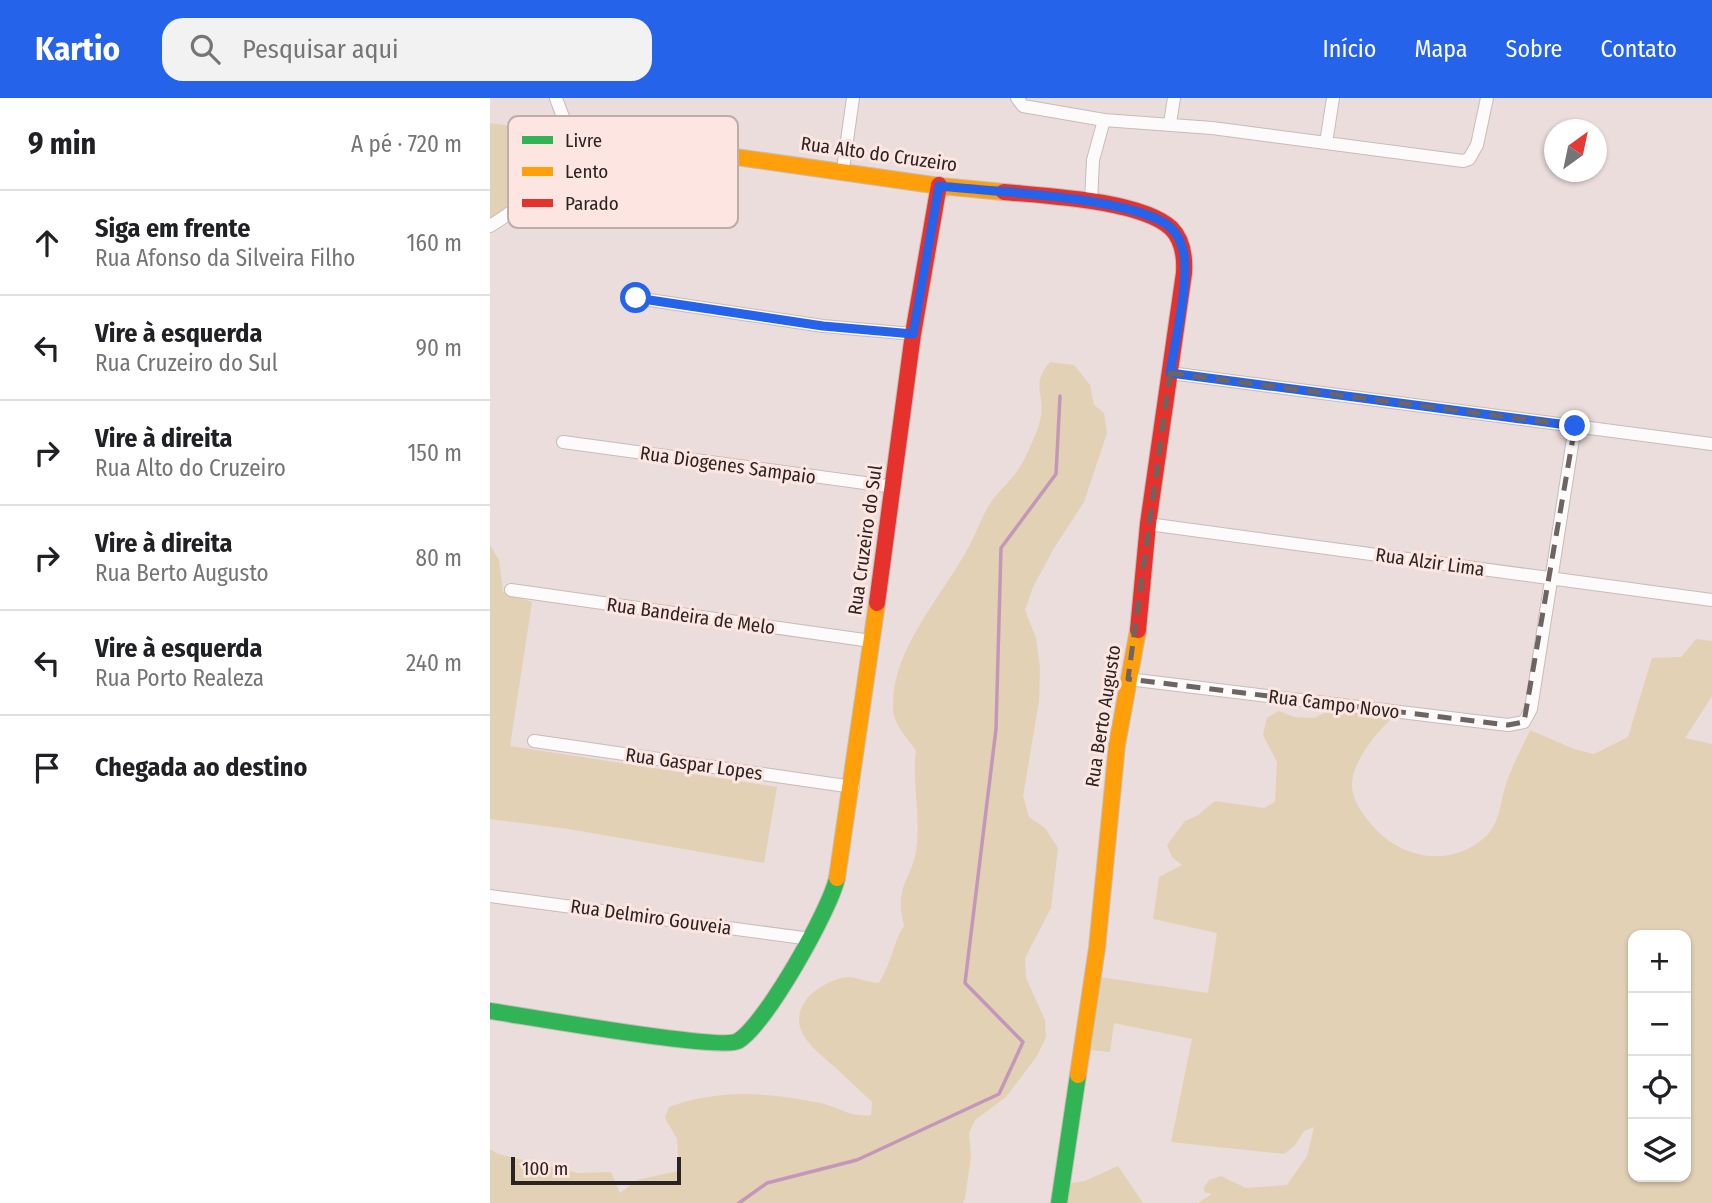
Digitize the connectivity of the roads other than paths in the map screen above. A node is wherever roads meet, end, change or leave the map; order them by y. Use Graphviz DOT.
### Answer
graph roads {
  1 [pos="556,98"];
  2 [pos="853,98"];
  3 [pos="1017,98"];
  4 [pos="1174,98"];
  5 [pos="1333,98"];
  6 [pos="1486,98"];
  7 [pos="562,116"];
  8 [pos="1104,120"];
  9 [pos="1170,123"];
  10 [pos="1326,143"];
  11 [pos="738,155"];
  12 [pos="843,169"];
  13 [pos="939,186"];
  14 [pos="1091,203"];
  15 [pos="508,212"];
  16 [pos="490,226"];
  17 [pos="1178,236"];
  18 [pos="636,298"];
  19 [pos="913,334"];
  20 [pos="1170,373"];
  21 [pos="1575,426"];
  22 [pos="563,443"];
  23 [pos="1712,444"];
  24 [pos="894,487"];
  25 [pos="1148,524"];
  26 [pos="1552,579"];
  27 [pos="511,590"];
  28 [pos="1712,600"];
  29 [pos="871,641"];
  30 [pos="1128,678"];
  31 [pos="534,741"];
  32 [pos="853,788"];
  33 [pos="490,895"];
  34 [pos="811,939"];
  35 [pos="490,1011"];
  36 [pos="1059,1203"];
  1 -- 7 [label="street"];
  2 -- 12 [label="street"];
  3 -- 8 [label="street"];
  4 -- 9 [label="street"];
  5 -- 10 [label="street"];
  6 -- 10 [label="street"];
  8 -- 9 [label="street"];
  8 -- 14 [label="street"];
  9 -- 10 [label="street"];
  11 -- 12 [label="street, Rua Alto do Cruzeiro"];
  12 -- 13 [label="street, Rua Alto do Cruzeiro"];
  13 -- 14 [label="street, Rua Alto do Cruzeiro"];
  13 -- 19 [label="street, Rua Cruzeiro do Sul"];
  14 -- 17 [label="street, Rua Alto do Cruzeiro"];
  15 -- 16 [label="street"];
  17 -- 20 [label="street, Rua Berto Augusto"];
  18 -- 19 [label="street"];
  19 -- 24 [label="street, Rua Cruzeiro do Sul"];
  20 -- 21 [label="street"];
  20 -- 25 [label="street, Rua Berto Augusto"];
  21 -- 23 [label="street"];
  21 -- 26 [label="street"];
  22 -- 24 [label="street, Rua Diogenes Sampaio"];
  24 -- 29 [label="street, Rua Cruzeiro do Sul"];
  25 -- 26 [label="street, Rua Alzir Lima"];
  25 -- 30 [label="street, Rua Berto Augusto"];
  26 -- 28 [label="street, Rua Alzir Lima"];
  26 -- 30 [label="street, Rua Campo Novo"];
  27 -- 29 [label="street, Rua Bandeira de Melo"];
  29 -- 32 [label="street, Rua Cruzeiro do Sul"];
  30 -- 36 [label="street, Rua Berto Augusto"];
  31 -- 32 [label="street, Rua Gaspar Lopes"];
  32 -- 34 [label="street, Rua Cruzeiro do Sul"];
  33 -- 34 [label="street, Rua Delmiro Gouveia"];
  34 -- 35 [label="street, Rua Cruzeiro do Sul"];
}
